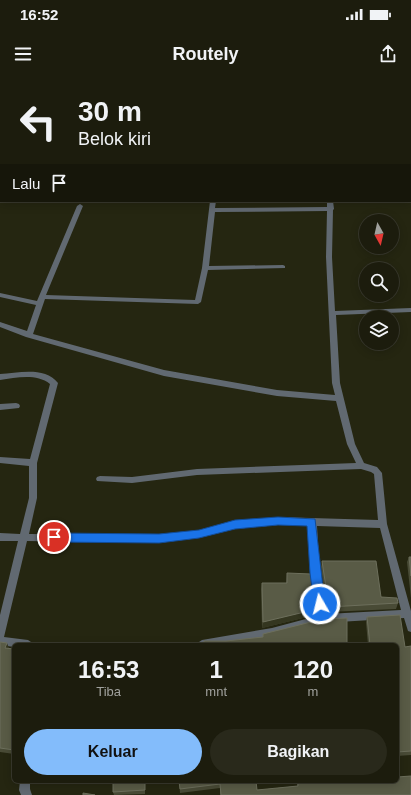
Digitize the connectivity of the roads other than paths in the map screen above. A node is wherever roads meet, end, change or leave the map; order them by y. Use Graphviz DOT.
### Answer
graph roads {
  1 [pos="214,202"];
  2 [pos="331,205"];
  3 [pos="80,206"];
  4 [pos="213,210"];
  5 [pos="283,267"];
  6 [pos="205,268"];
  7 [pos="0,295"];
  8 [pos="41,300"];
  9 [pos="411,310"];
  10 [pos="333,313"];
  11 [pos="0,324"];
  12 [pos="29,335"];
  13 [pos="0,377"];
  14 [pos="339,398"];
  15 [pos="16,406"];
  16 [pos="0,407"];
  17 [pos="0,460"];
  18 [pos="33,464"];
  19 [pos="361,466"];
  20 [pos="100,479"];
  21 [pos="312,522"];
  22 [pos="383,524"];
  23 [pos="0,537"];
  24 [pos="24,537"];
  25 [pos="407,614"];
  26 [pos="322,619"];
  27 [pos="411,628"];
  28 [pos="0,635"];
  29 [pos="0,641"];
  30 [pos="14,643"];
  31 [pos="213,643"];
  32 [pos="25,783"];
  33 [pos="27,795"];
  1 -- 4 [label="street"];
  2 -- 4 [label="street"];
  2 -- 10 [label="street"];
  3 -- 8 [label="street"];
  4 -- 6 [label="street"];
  5 -- 6 [label="street"];
  6 -- 8 [label="street"];
  7 -- 8 [label="street"];
  8 -- 12 [label="street"];
  9 -- 10 [label="street"];
  10 -- 14 [label="street"];
  11 -- 12 [label="street"];
  12 -- 14 [label="street"];
  13 -- 18 [label="street"];
  14 -- 19 [label="street"];
  15 -- 16 [label="street"];
  17 -- 18 [label="street"];
  18 -- 24 [label="street"];
  19 -- 20 [label="street"];
  19 -- 22 [label="street"];
  21 -- 22 [label="street"];
  21 -- 24 [label="street"];
  21 -- 26 [label="street"];
  22 -- 25 [label="street"];
  23 -- 24 [label="street"];
  24 -- 28 [label="street"];
  25 -- 26 [label="street"];
  25 -- 27 [label="street"];
  26 -- 31 [label="street"];
  29 -- 30 [label="street"];
  32 -- 33 [label="street"];
}
